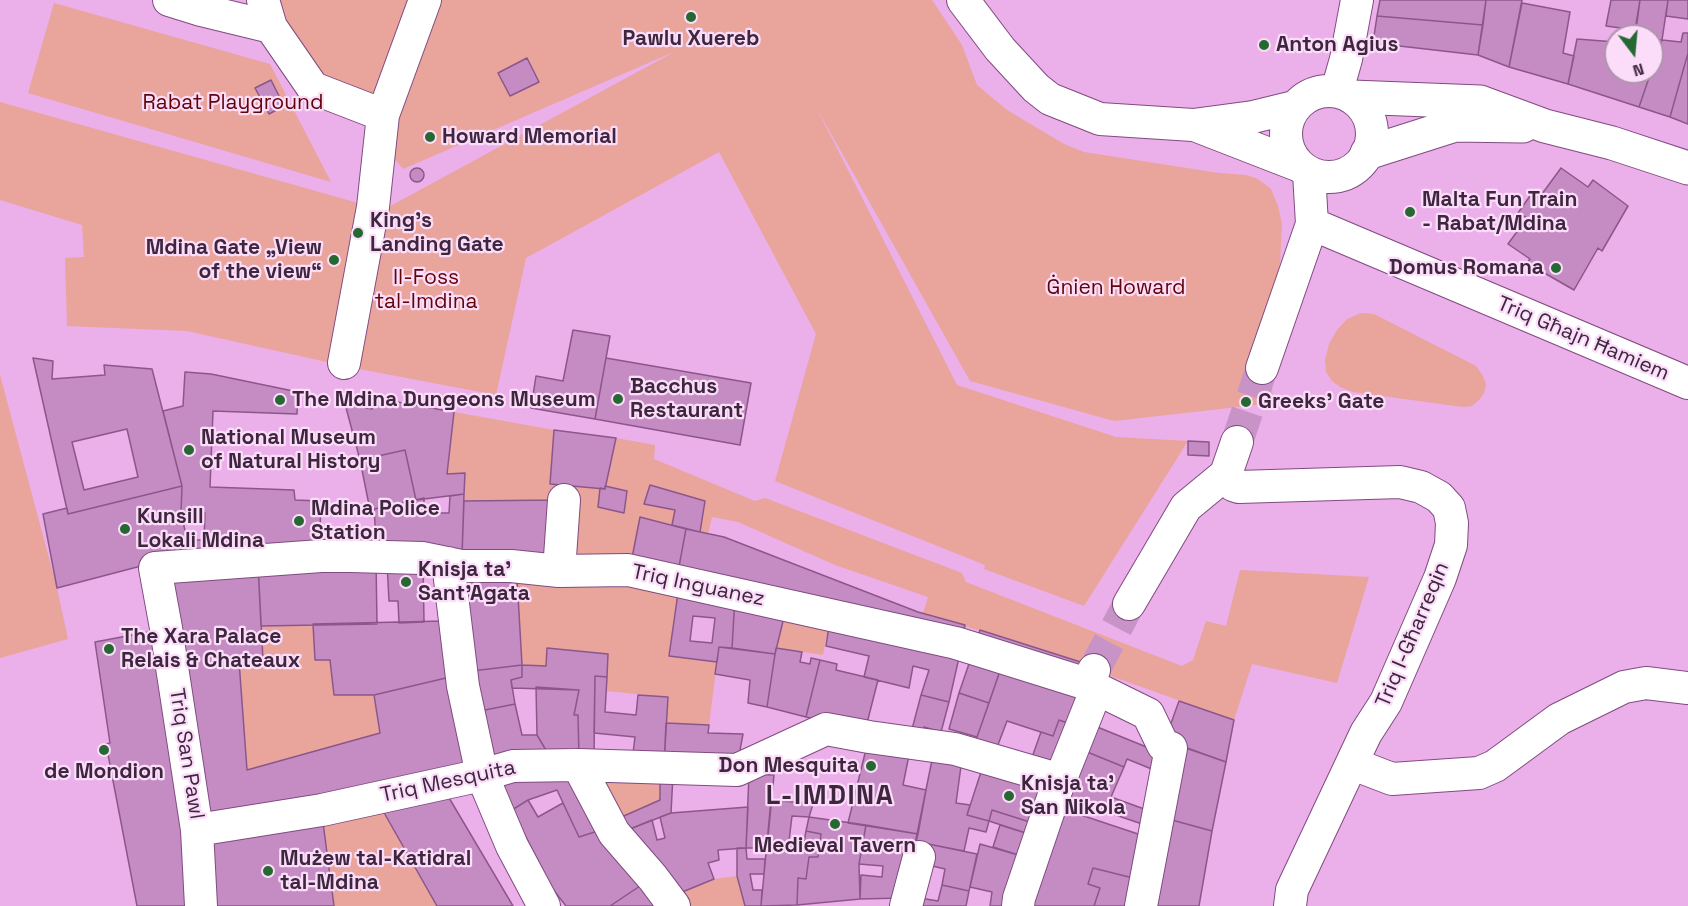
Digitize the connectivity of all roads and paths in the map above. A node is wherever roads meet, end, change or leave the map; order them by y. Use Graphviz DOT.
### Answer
graph roads {
  1 [pos="169,0"];
  2 [pos="424,0"];
  3 [pos="963,0"];
  4 [pos="199,5"];
  5 [pos="1355,7"];
  6 [pos="267,14"];
  7 [pos="1344,94"];
  8 [pos="1294,106"];
  9 [pos="383,115"];
  10 [pos="1193,125"];
  11 [pos="1545,126"];
  12 [pos="1367,153"];
  13 [pos="1688,168"];
  14 [pos="1316,172"];
  15 [pos="1312,224"];
  16 [pos="344,363"];
  17 [pos="1262,368"];
  18 [pos="1688,383"];
  19 [pos="1237,442"];
  20 [pos="1226,474"];
  21 [pos="564,500"];
  22 [pos="448,563"];
  23 [pos="155,568"];
  24 [pos="559,571"];
  25 [pos="1129,604"];
  26 [pos="1093,681"];
  27 [pos="1688,688"];
  28 [pos="1353,764"];
  29 [pos="578,765"];
  30 [pos="482,775"];
  31 [pos="1061,780"];
  32 [pos="197,830"];
  33 [pos="920,856"];
  34 [pos="201,906"];
  35 [pos="542,906"];
  36 [pos="674,906"];
  37 [pos="906,906"];
  38 [pos="1018,906"];
  39 [pos="1141,906"];
  40 [pos="1290,906"];
  1 -- 4 [label="street"];
  2 -- 9 [label="street"];
  3 -- 10 [label="street"];
  4 -- 6 [label="street"];
  5 -- 7 [label="street"];
  6 -- 9 [label="street"];
  7 -- 8 [label="street"];
  7 -- 11 [label="main road"];
  7 -- 12 [label="street"];
  8 -- 10 [label="street"];
  8 -- 14 [label="street"];
  9 -- 16 [label="street"];
  10 -- 14 [label="street"];
  11 -- 12 [label="main road"];
  11 -- 13 [label="main road"];
  12 -- 14 [label="street"];
  14 -- 15 [label="street"];
  15 -- 17 [label="street"];
  15 -- 18 [label="street, Triq Għajn Ħamiem"];
  19 -- 20 [label="street"];
  20 -- 25 [label="street"];
  20 -- 28 [label="street, Triq l-Għarreqin"];
  21 -- 24 [label="street"];
  22 -- 23 [label="street, Triq Inguanez"];
  22 -- 24 [label="street, Triq Inguanez"];
  22 -- 30 [label="street"];
  23 -- 32 [label="street, Triq San Pawl"];
  24 -- 26 [label="street, Triq Inguanez"];
  26 -- 31 [label="street"];
  26 -- 39 [label="street, Triq Inguanez"];
  27 -- 28 [label="street"];
  28 -- 40 [label="street, Triq l-Għarreqin"];
  29 -- 30 [label="street, Triq Mesquita"];
  29 -- 31 [label="street, Triq Mesquita"];
  29 -- 36 [label="street"];
  30 -- 32 [label="street, Triq Mesquita"];
  30 -- 35 [label="street"];
  31 -- 38 [label="street"];
  32 -- 34 [label="street, Triq San Pawl"];
  33 -- 37 [label="street"];
}
